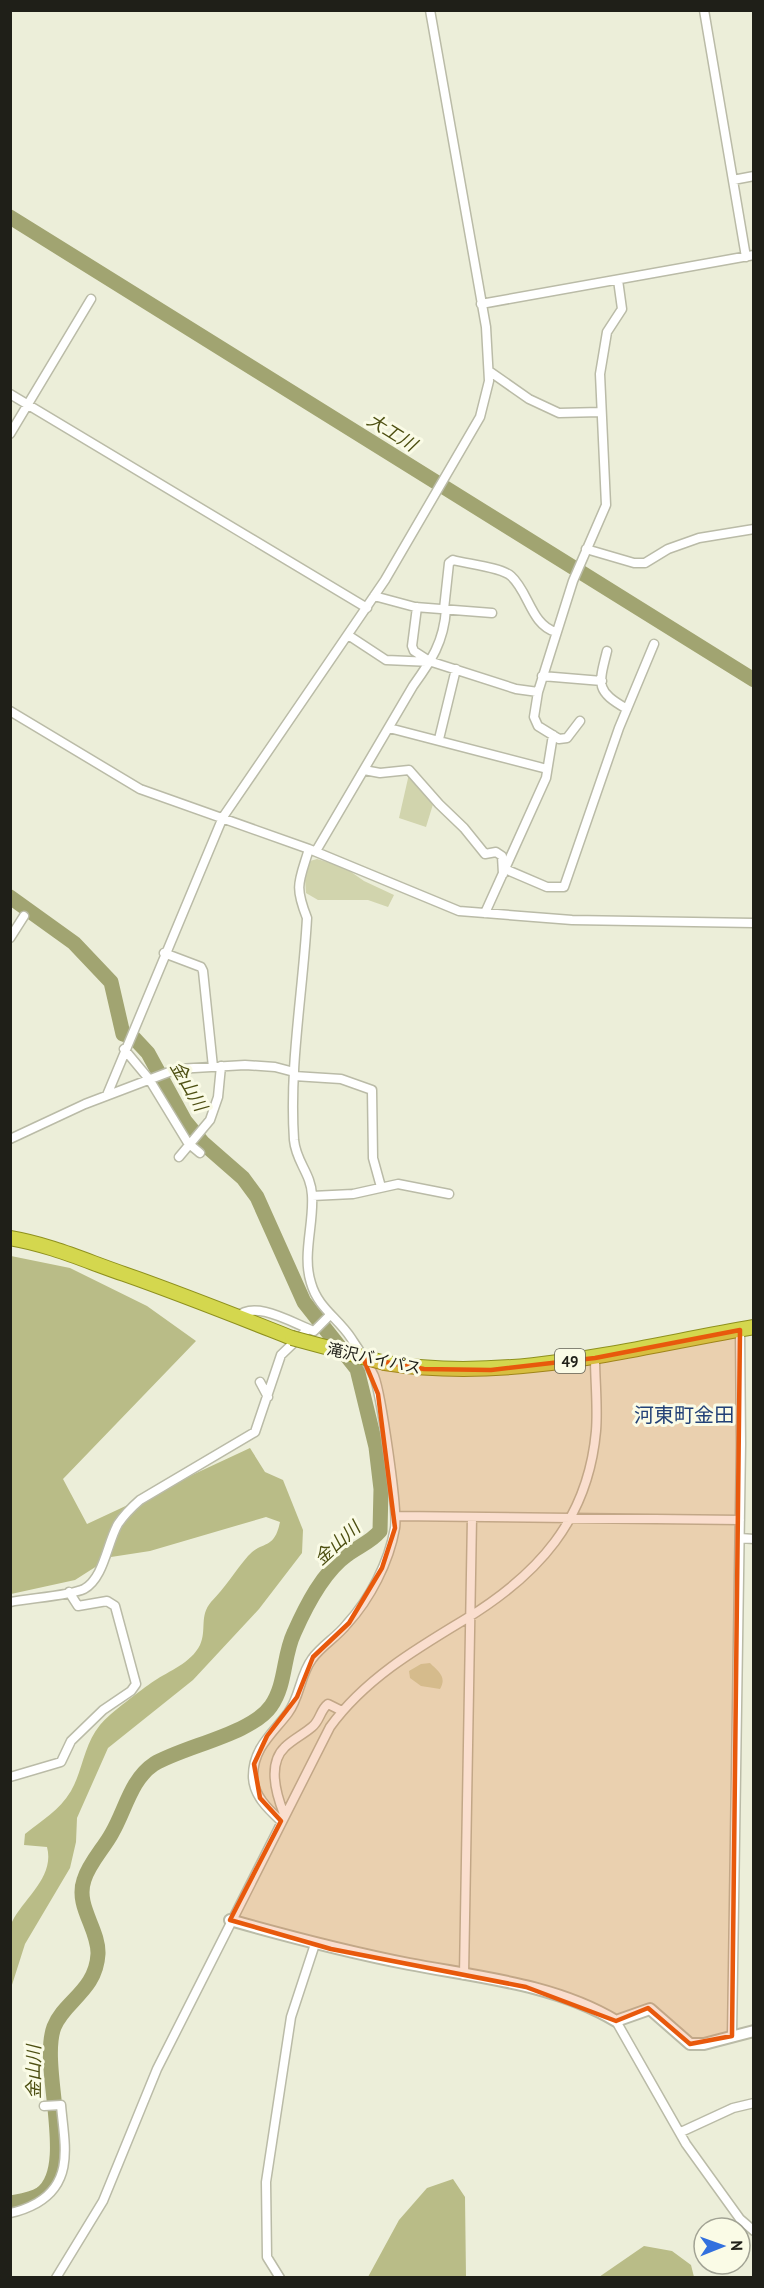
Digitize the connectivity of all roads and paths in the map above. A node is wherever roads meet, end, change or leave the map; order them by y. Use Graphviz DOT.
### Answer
graph roads {
  1 [pos="430,10"];
  2 [pos="704,10"];
  3 [pos="753,176"];
  4 [pos="733,180"];
  5 [pos="749,256"];
  6 [pos="618,280"];
  7 [pos="91,299"];
  8 [pos="481,304"];
  9 [pos="489,371"];
  10 [pos="10,394"];
  11 [pos="29,405"];
  12 [pos="601,412"];
  13 [pos="10,434"];
  14 [pos="753,529"];
  15 [pos="586,549"];
  16 [pos="374,596"];
  17 [pos="417,607"];
  18 [pos="367,608"];
  19 [pos="445,609"];
  20 [pos="492,613"];
  21 [pos="556,632"];
  22 [pos="348,634"];
  23 [pos="654,644"];
  24 [pos="607,651"];
  25 [pos="432,662"];
  26 [pos="456,669"];
  27 [pos="542,676"];
  28 [pos="602,681"];
  29 [pos="538,692"];
  30 [pos="627,709"];
  31 [pos="10,711"];
  32 [pos="580,721"];
  33 [pos="389,728"];
  34 [pos="553,735"];
  35 [pos="439,739"];
  36 [pos="547,769"];
  37 [pos="364,770"];
  38 [pos="223,817"];
  39 [pos="312,850"];
  40 [pos="504,872"];
  41 [pos="484,914"];
  42 [pos="24,916"];
  43 [pos="753,923"];
  44 [pos="10,938"];
  45 [pos="164,953"];
  46 [pos="124,1049"];
  47 [pos="217,1066"];
  48 [pos="294,1074"];
  49 [pos="149,1079"];
  50 [pos="107,1095"];
  51 [pos="10,1139"];
  52 [pos="188,1143"];
  53 [pos="200,1153"];
  54 [pos="179,1157"];
  55 [pos="381,1187"];
  56 [pos="449,1194"];
  57 [pos="312,1196"];
  58 [pos="10,1238"];
  59 [pos="329,1316"];
  60 [pos="237,1317"];
  61 [pos="747,1328"];
  62 [pos="308,1329"];
  63 [pos="595,1358"];
  64 [pos="260,1382"];
  65 [pos="268,1396"];
  66 [pos="396,1516"];
  67 [pos="472,1517"];
  68 [pos="571,1518"];
  69 [pos="740,1520"];
  70 [pos="740,1538"];
  71 [pos="753,1539"];
  72 [pos="69,1592"];
  73 [pos="10,1602"];
  74 [pos="470,1616"];
  75 [pos="342,1711"];
  76 [pos="10,1777"];
  77 [pos="283,1817"];
  78 [pos="230,1920"];
  79 [pos="315,1944"];
  80 [pos="464,1975"];
  81 [pos="616,2021"];
  82 [pos="753,2031"];
  83 [pos="732,2036"];
  84 [pos="753,2103"];
  85 [pos="44,2106"];
  86 [pos="681,2132"];
  87 [pos="10,2213"];
  88 [pos="753,2231"];
  89 [pos="56,2277"];
  90 [pos="280,2277"];
  1 -- 8 [label="street"];
  2 -- 4 [label="street"];
  3 -- 4 [label="street"];
  4 -- 5 [label="street"];
  5 -- 6 [label="street"];
  6 -- 8 [label="street"];
  6 -- 12 [label="street"];
  7 -- 11 [label="street"];
  8 -- 9 [label="street"];
  9 -- 12 [label="street"];
  9 -- 16 [label="street"];
  10 -- 11 [label="street"];
  11 -- 13 [label="street"];
  11 -- 18 [label="street"];
  12 -- 15 [label="street"];
  14 -- 15 [label="street"];
  15 -- 21 [label="street"];
  16 -- 17 [label="street"];
  16 -- 18 [label="street"];
  17 -- 19 [label="street"];
  17 -- 25 [label="street"];
  18 -- 22 [label="street"];
  19 -- 20 [label="street"];
  19 -- 21 [label="street"];
  19 -- 25 [label="street"];
  21 -- 27 [label="street"];
  22 -- 25 [label="street"];
  22 -- 38 [label="street"];
  23 -- 30 [label="street"];
  24 -- 28 [label="street"];
  25 -- 26 [label="street"];
  25 -- 33 [label="street"];
  26 -- 29 [label="street"];
  26 -- 35 [label="street"];
  27 -- 28 [label="street"];
  27 -- 29 [label="street"];
  28 -- 30 [label="street"];
  29 -- 34 [label="street"];
  30 -- 40 [label="street"];
  31 -- 38 [label="street"];
  32 -- 34 [label="street"];
  33 -- 35 [label="street"];
  33 -- 37 [label="street"];
  34 -- 36 [label="street"];
  35 -- 36 [label="street"];
  36 -- 40 [label="street"];
  37 -- 39 [label="street"];
  37 -- 40 [label="street"];
  38 -- 39 [label="street"];
  38 -- 45 [label="street"];
  39 -- 41 [label="street"];
  39 -- 48 [label="street"];
  40 -- 41 [label="street"];
  41 -- 43 [label="street"];
  42 -- 44 [label="street"];
  45 -- 46 [label="street"];
  45 -- 47 [label="street"];
  46 -- 49 [label="street"];
  46 -- 50 [label="street"];
  47 -- 48 [label="street"];
  47 -- 49 [label="street"];
  47 -- 52 [label="street"];
  48 -- 55 [label="street"];
  48 -- 57 [label="street"];
  49 -- 50 [label="street"];
  49 -- 52 [label="street"];
  50 -- 51 [label="street"];
  52 -- 53 [label="street"];
  52 -- 54 [label="street"];
  55 -- 56 [label="street"];
  55 -- 57 [label="street"];
  57 -- 59 [label="street"];
  58 -- 60 [label="highway, 滝沢バイパス / 49"];
  59 -- 62 [label="street"];
  59 -- 66 [label="street"];
  60 -- 62 [label="street"];
  60 -- 63 [label="highway, 滝沢バイパス / 49, bridge"];
  61 -- 63 [label="highway, 滝沢バイパス / 49"];
  61 -- 69 [label="street"];
  62 -- 65 [label="street"];
  63 -- 68 [label="street"];
  64 -- 65 [label="street"];
  65 -- 72 [label="street"];
  66 -- 67 [label="street"];
  66 -- 77 [label="street"];
  67 -- 68 [label="street"];
  67 -- 74 [label="street"];
  68 -- 69 [label="street"];
  68 -- 74 [label="street"];
  69 -- 70 [label="street"];
  70 -- 71 [label="street"];
  70 -- 83 [label="street"];
  72 -- 73 [label="street"];
  72 -- 76 [label="street"];
  74 -- 75 [label="street"];
  74 -- 80 [label="street"];
  75 -- 77 [label="street"];
  75 -- 77 [label="street"];
  77 -- 78 [label="street"];
  78 -- 79 [label="street"];
  78 -- 89 [label="street"];
  79 -- 80 [label="street"];
  79 -- 90 [label="street"];
  80 -- 81 [label="street"];
  81 -- 83 [label="street"];
  81 -- 86 [label="street"];
  82 -- 83 [label="street"];
  84 -- 86 [label="street"];
  85 -- 87 [label="street"];
  86 -- 88 [label="street"];
}
